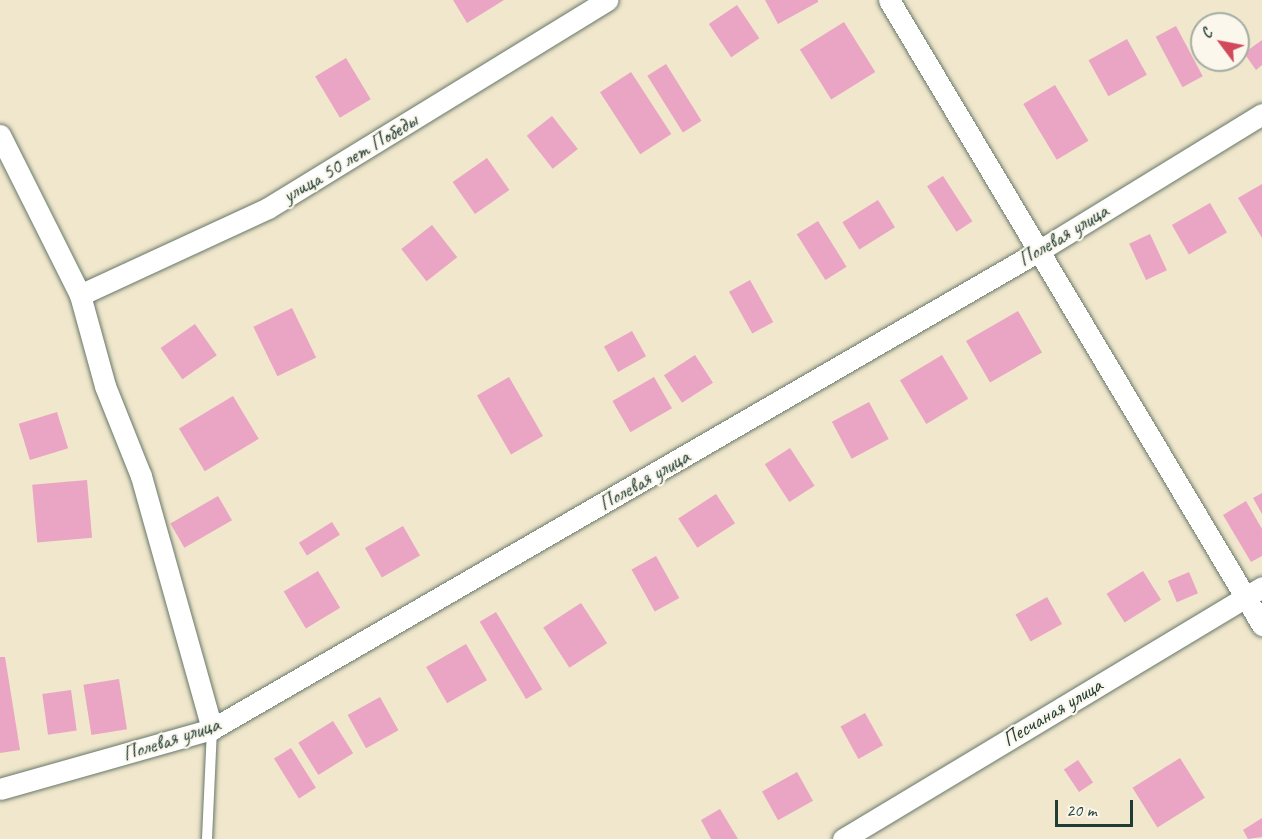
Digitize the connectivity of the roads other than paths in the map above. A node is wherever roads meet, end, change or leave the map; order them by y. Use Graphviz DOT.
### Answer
graph roads {
  1 [pos="608,0"];
  2 [pos="889,0"];
  3 [pos="1262,114"];
  4 [pos="0,135"];
  5 [pos="1037,252"];
  6 [pos="80,294"];
  7 [pos="1253,591"];
  8 [pos="1262,625"];
  9 [pos="212,729"];
  10 [pos="0,789"];
  11 [pos="207,839"];
  12 [pos="843,839"];
  1 -- 6 [label="street, улица 50 лет Победы"];
  2 -- 5 [label="street"];
  3 -- 5 [label="street, Полевая улица"];
  4 -- 6 [label="street"];
  5 -- 7 [label="street"];
  5 -- 9 [label="street, Полевая улица"];
  6 -- 9 [label="street"];
  7 -- 8 [label="street"];
  7 -- 12 [label="street, Песчаная улица"];
  9 -- 10 [label="street, Полевая улица"];
  9 -- 11 [label="lane"];
}
